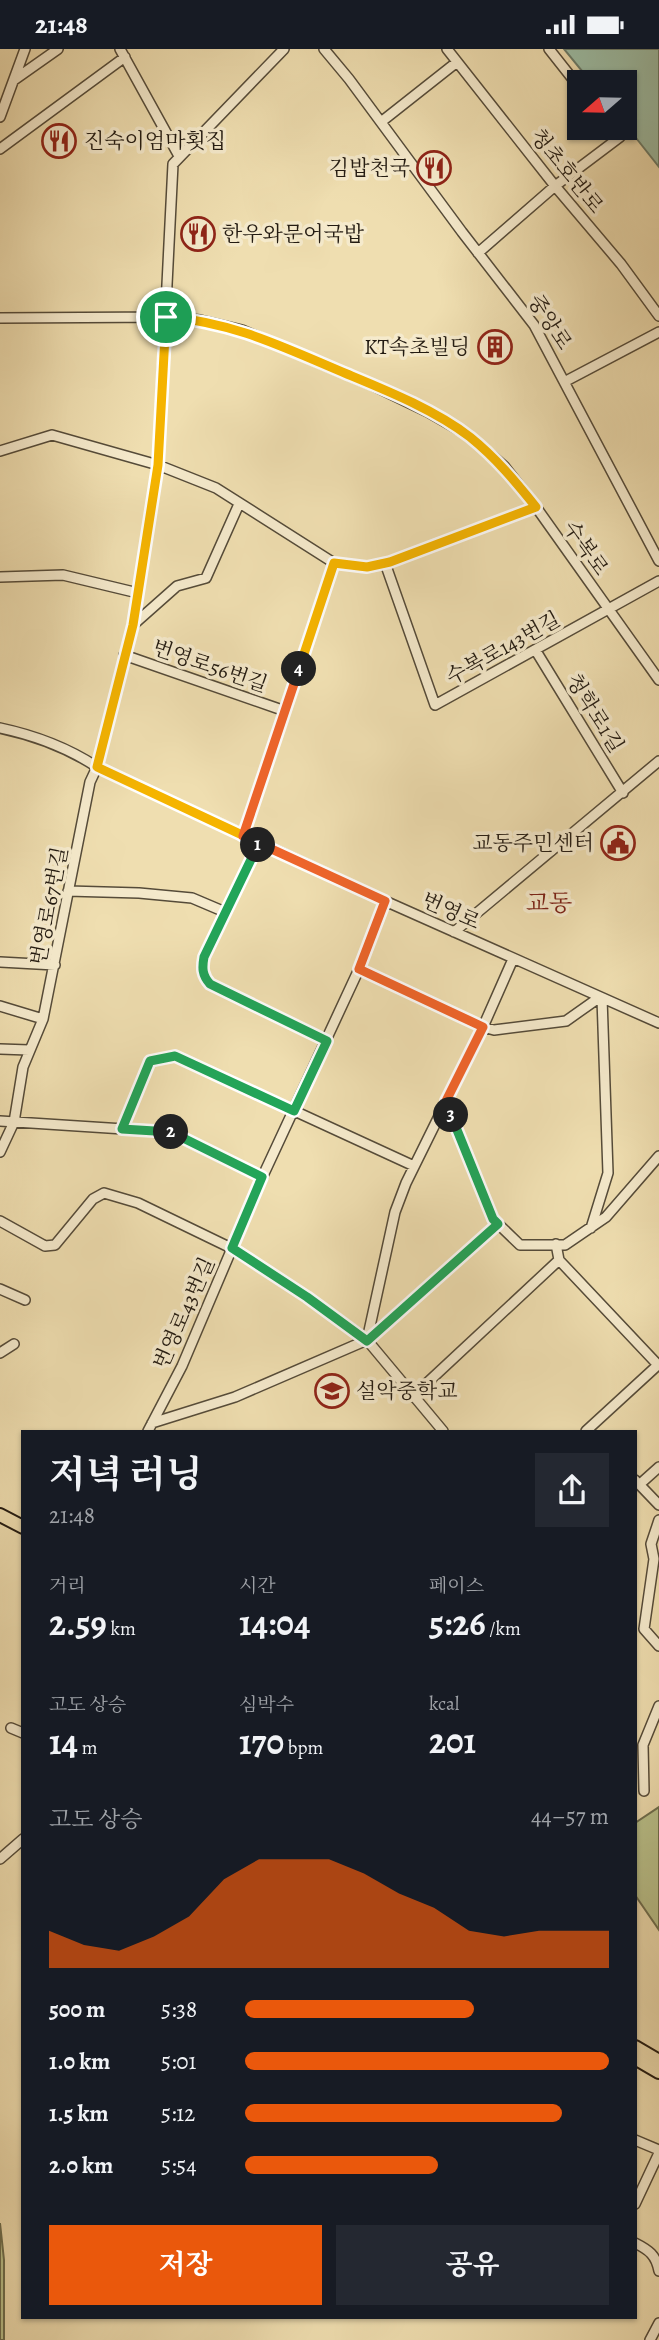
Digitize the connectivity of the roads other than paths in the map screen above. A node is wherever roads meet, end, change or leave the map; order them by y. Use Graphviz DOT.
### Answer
graph roads {
  1 [pos="25,49"];
  2 [pos="58,49"];
  3 [pos="284,49"];
  4 [pos="324,49"];
  5 [pos="447,49"];
  6 [pos="549,49"];
  7 [pos="123,53"];
  8 [pos="457,62"];
  9 [pos="567,72"];
  10 [pos="13,81"];
  11 [pos="0,117"];
  12 [pos="381,122"];
  13 [pos="616,140"];
  14 [pos="0,149"];
  15 [pos="179,156"];
  16 [pos="555,186"];
  17 [pos="478,253"];
  18 [pos="659,316"];
  19 [pos="166,317"];
  20 [pos="0,318"];
  21 [pos="659,332"];
  22 [pos="566,381"];
  23 [pos="0,451"];
  24 [pos="158,465"];
  25 [pos="239,504"];
  26 [pos="536,507"];
  27 [pos="656,549"];
  28 [pos="659,561"];
  29 [pos="334,563"];
  30 [pos="385,563"];
  31 [pos="0,577"];
  32 [pos="659,581"];
  33 [pos="138,593"];
  34 [pos="608,609"];
  35 [pos="133,625"];
  36 [pos="536,651"];
  37 [pos="124,655"];
  38 [pos="659,680"];
  39 [pos="285,711"];
  40 [pos="0,727"];
  41 [pos="659,761"];
  42 [pos="97,767"];
  43 [pos="623,793"];
  44 [pos="243,836"];
  45 [pos="259,843"];
  46 [pos="68,891"];
  47 [pos="385,901"];
  48 [pos="225,912"];
  49 [pos="454,932"];
  50 [pos="513,958"];
  51 [pos="0,962"];
  52 [pos="55,965"];
  53 [pos="359,969"];
  54 [pos="601,997"];
  55 [pos="0,1006"];
  56 [pos="43,1019"];
  57 [pos="659,1023"];
  58 [pos="483,1027"];
  59 [pos="327,1041"];
  60 [pos="0,1049"];
  61 [pos="29,1051"];
  62 [pos="446,1101"];
  63 [pos="294,1111"];
  64 [pos="0,1121"];
  65 [pos="14,1122"];
  66 [pos="122,1129"];
  67 [pos="0,1151"];
  68 [pos="659,1156"];
  69 [pos="414,1166"];
  70 [pos="262,1177"];
  71 [pos="0,1221"];
  72 [pos="498,1224"];
  73 [pos="591,1228"];
  74 [pos="560,1245"];
  75 [pos="232,1248"];
  76 [pos="559,1260"];
  77 [pos="0,1289"];
  78 [pos="25,1300"];
  79 [pos="367,1341"];
  80 [pos="14,1345"];
  81 [pos="0,1353"];
  82 [pos="658,1364"];
  83 [pos="412,1397"];
  84 [pos="150,1427"];
  85 [pos="442,1430"];
  86 [pos="587,1430"];
  87 [pos="659,1467"];
  88 [pos="638,1482"];
  89 [pos="659,1505"];
  90 [pos="0,1515"];
  91 [pos="659,1520"];
  92 [pos="21,1526"];
  93 [pos="659,1646"];
  94 [pos="659,1706"];
  95 [pos="11,1728"];
  96 [pos="21,1732"];
  97 [pos="644,1791"];
  98 [pos="21,1841"];
  99 [pos="0,1859"];
  100 [pos="637,2047"];
  101 [pos="637,2059"];
  102 [pos="659,2061"];
  103 [pos="659,2072"];
  104 [pos="637,2141"];
  105 [pos="659,2151"];
  106 [pos="637,2200"];
  107 [pos="637,2244"];
  108 [pos="659,2271"];
  109 [pos="659,2323"];
  110 [pos="650,2340"];
  1 -- 10 [label="street"];
  2 -- 10 [label="street"];
  3 -- 15 [label="street"];
  4 -- 12 [label="street, 중앙로"];
  5 -- 8 [label="street, 청초호반로"];
  6 -- 9 [label="street"];
  7 -- 14 [label="street"];
  7 -- 15 [label="street"];
  8 -- 12 [label="street"];
  8 -- 16 [label="street, 청초호반로"];
  10 -- 11 [label="street"];
  12 -- 17 [label="street, 중앙로"];
  13 -- 16 [label="street"];
  15 -- 19 [label="street, 번영로67번길"];
  16 -- 17 [label="street"];
  16 -- 18 [label="street, 청초호반로"];
  17 -- 22 [label="street, 중앙로"];
  19 -- 20 [label="street, 수복로"];
  19 -- 24 [label="street, 번영로67번길"];
  19 -- 26 [label="street, 수복로"];
  21 -- 22 [label="street"];
  22 -- 27 [label="street, 중앙로"];
  23 -- 24 [label="street"];
  24 -- 25 [label="street"];
  24 -- 33 [label="street, 번영로67번길"];
  25 -- 29 [label="street"];
  25 -- 35 [label="street"];
  26 -- 30 [label="street"];
  26 -- 34 [label="street, 수복로"];
  27 -- 28 [label="street, 중앙로"];
  29 -- 30 [label="street"];
  29 -- 39 [label="street, 번영로56번길"];
  30 -- 36 [label="street, 수복로143번길"];
  31 -- 33 [label="street"];
  32 -- 34 [label="street, 수복로143번길"];
  33 -- 35 [label="street, 번영로67번길"];
  34 -- 36 [label="street, 수복로143번길"];
  34 -- 38 [label="street, 수복로"];
  35 -- 37 [label="street, 번영로67번길"];
  36 -- 43 [label="street, 청학로1길"];
  37 -- 39 [label="street, 번영로56번길"];
  37 -- 42 [label="street, 번영로67번길"];
  39 -- 44 [label="street, 번영로56번길"];
  40 -- 42 [label="street, 번영로"];
  41 -- 43 [label="street"];
  42 -- 44 [label="street, 번영로"];
  42 -- 46 [label="street, 번영로67번길"];
  43 -- 49 [label="street"];
  44 -- 45 [label="street, 번영로"];
  45 -- 47 [label="street, 번영로"];
  45 -- 48 [label="street"];
  46 -- 48 [label="street"];
  46 -- 52 [label="street, 번영로67번길"];
  47 -- 49 [label="street, 번영로"];
  47 -- 53 [label="street, 번영로43번길"];
  48 -- 59 [label="street"];
  49 -- 50 [label="street, 번영로"];
  50 -- 54 [label="street, 번영로"];
  50 -- 58 [label="street"];
  51 -- 52 [label="street"];
  52 -- 56 [label="street, 번영로67번길"];
  53 -- 58 [label="street"];
  53 -- 59 [label="street, 번영로43번길"];
  54 -- 57 [label="street, 번영로"];
  54 -- 58 [label="street"];
  54 -- 73 [label="street"];
  55 -- 56 [label="street"];
  56 -- 61 [label="street, 번영로67번길"];
  58 -- 62 [label="street"];
  59 -- 63 [label="street, 번영로43번길"];
  60 -- 61 [label="street"];
  61 -- 65 [label="street, 번영로67번길"];
  62 -- 69 [label="street"];
  62 -- 72 [label="street"];
  63 -- 66 [label="street"];
  63 -- 69 [label="street"];
  63 -- 70 [label="street, 번영로43번길"];
  64 -- 65 [label="street"];
  65 -- 66 [label="street"];
  65 -- 67 [label="street, 번영로67번길"];
  66 -- 70 [label="street"];
  68 -- 73 [label="street"];
  69 -- 79 [label="street"];
  70 -- 75 [label="street, 번영로43번길"];
  71 -- 75 [label="street"];
  72 -- 74 [label="street"];
  72 -- 79 [label="street"];
  73 -- 74 [label="street"];
  74 -- 76 [label="street"];
  75 -- 79 [label="street"];
  75 -- 84 [label="street, 번영로43번길"];
  76 -- 82 [label="street"];
  76 -- 83 [label="street"];
  77 -- 78 [label="street"];
  79 -- 83 [label="street"];
  79 -- 84 [label="street, 번영로43번길"];
  80 -- 81 [label="street"];
  82 -- 86 [label="street"];
  83 -- 85 [label="street"];
  87 -- 88 [label="street"];
  88 -- 89 [label="street"];
  90 -- 92 [label="main road"];
  91 -- 93 [label="street"];
  94 -- 97 [label="street"];
  95 -- 96 [label="street"];
  98 -- 99 [label="street"];
  100 -- 102 [label="main road"];
  101 -- 103 [label="main road"];
  104 -- 105 [label="street"];
  105 -- 106 [label="street"];
  107 -- 108 [label="street"];
  109 -- 110 [label="street"];
}
